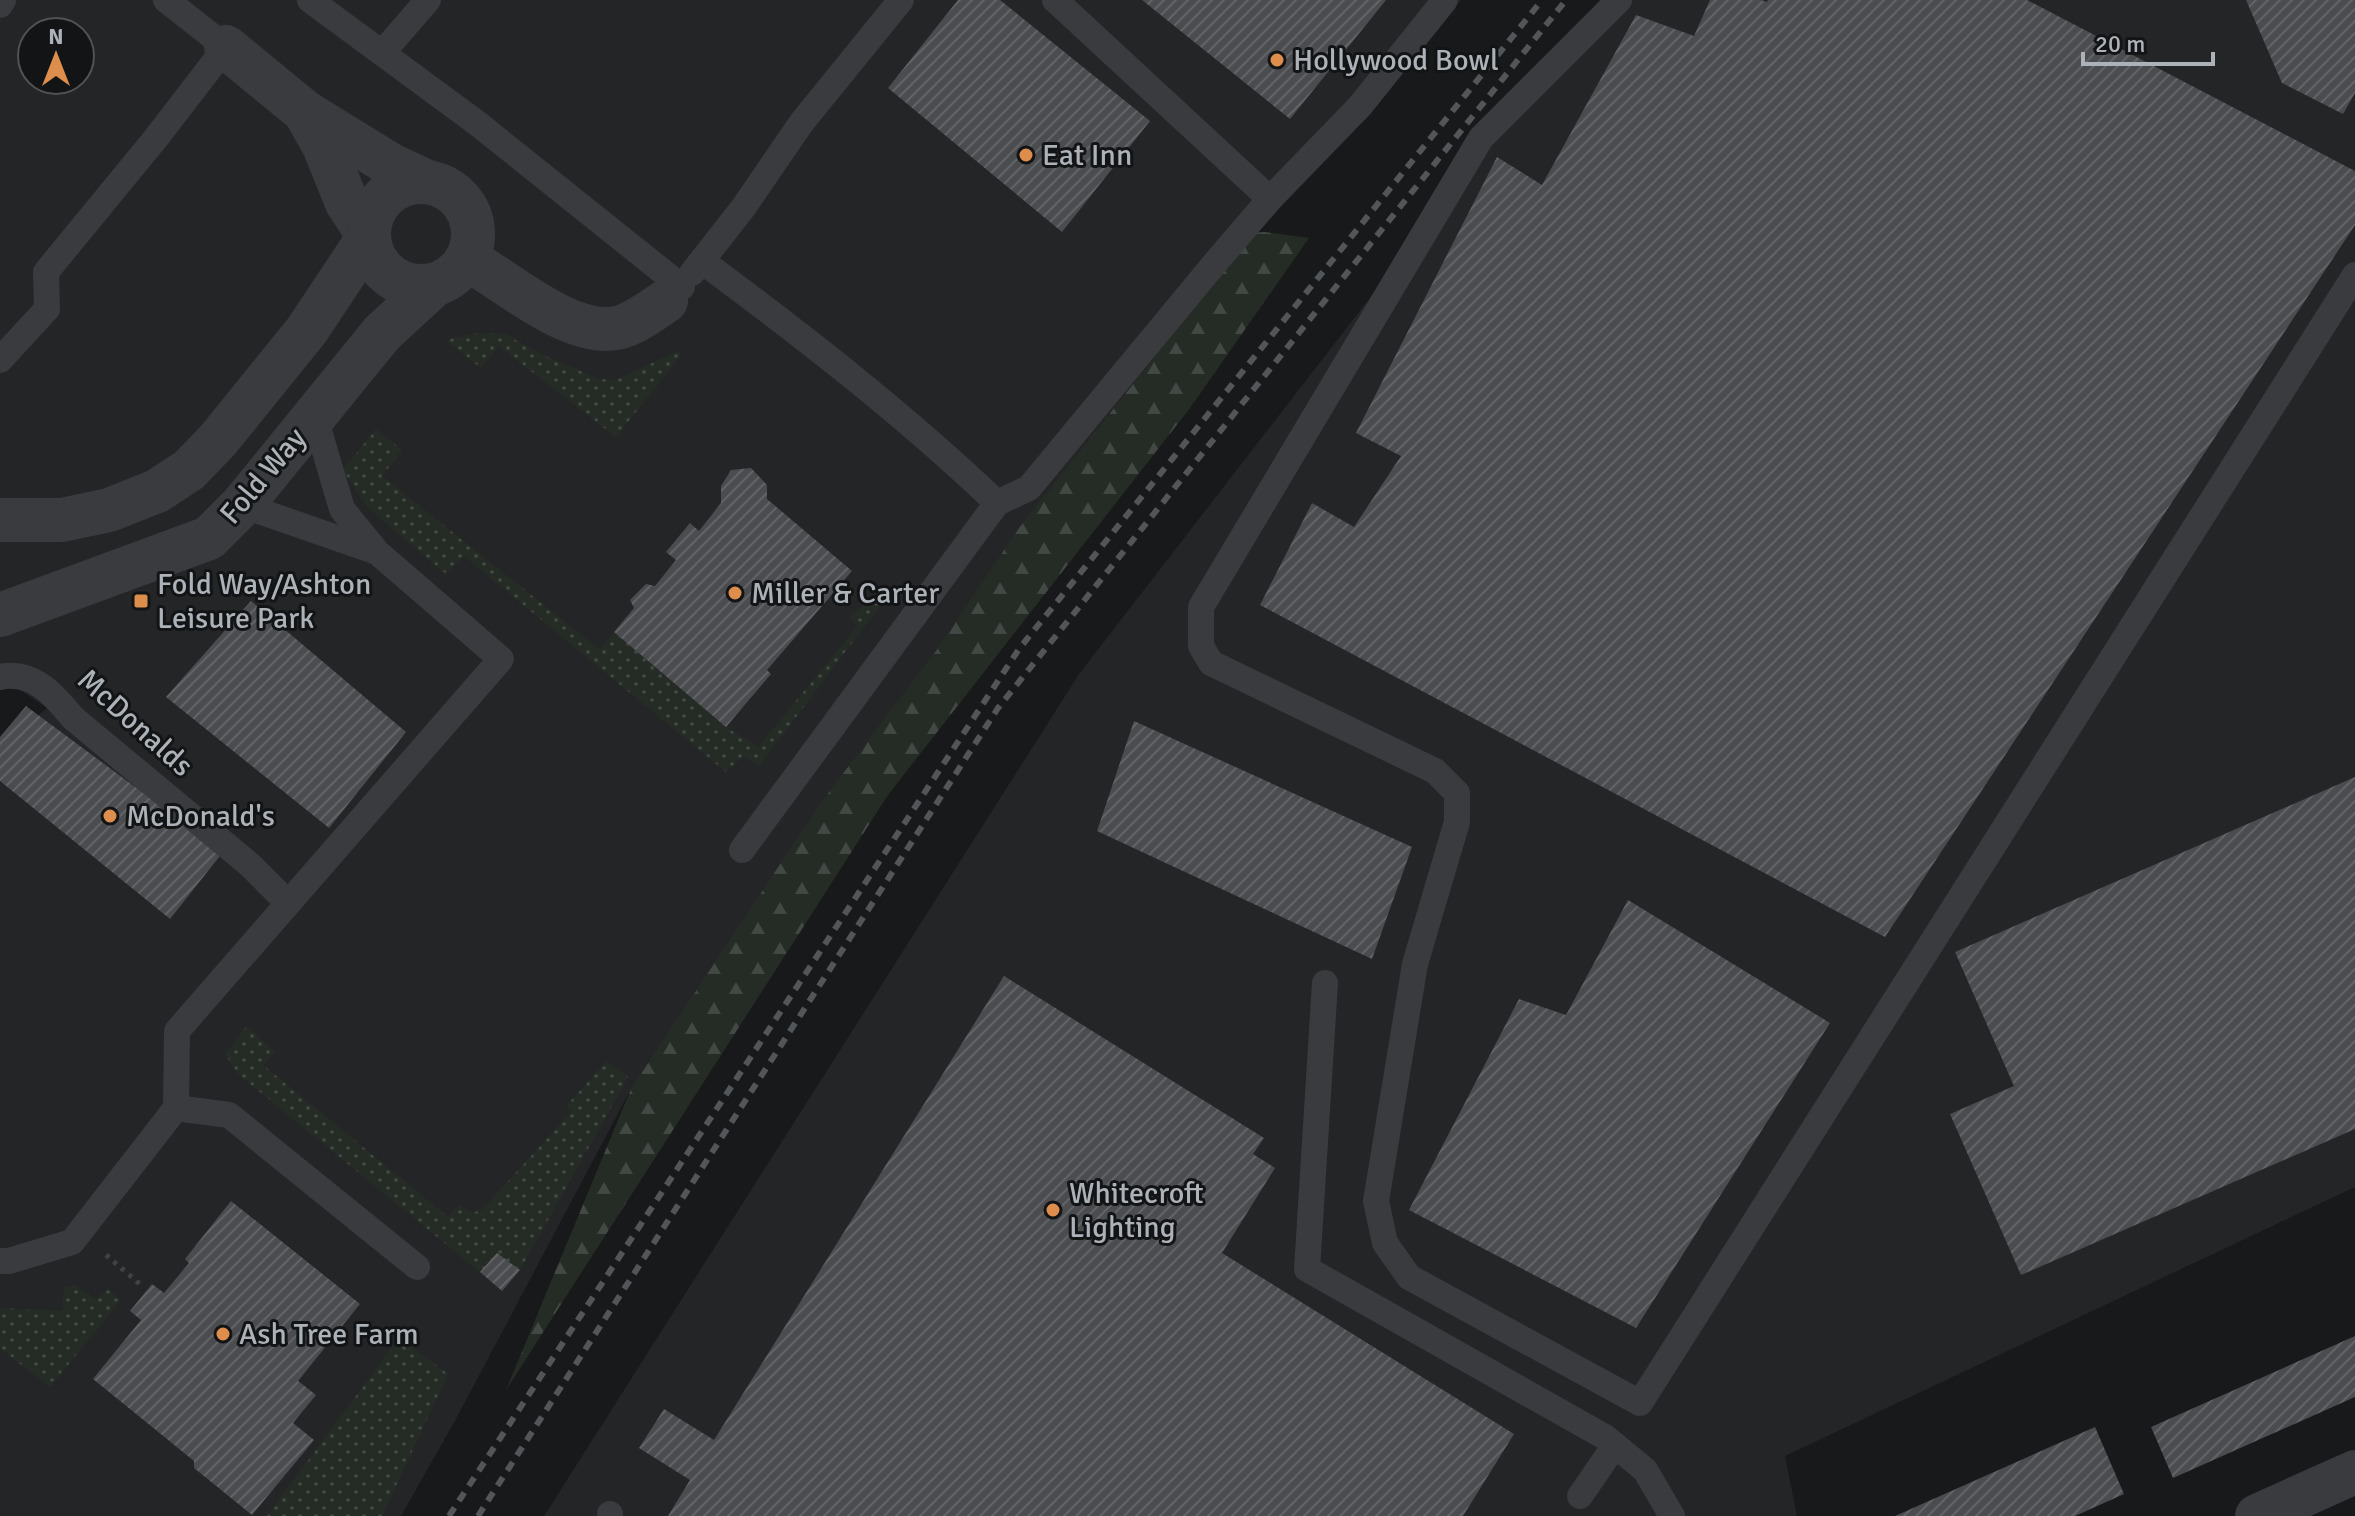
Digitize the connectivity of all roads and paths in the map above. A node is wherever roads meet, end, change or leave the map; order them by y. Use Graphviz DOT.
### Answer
graph roads {
  1 [pos="166,0"];
  2 [pos="310,0"];
  3 [pos="428,0"];
  4 [pos="901,0"];
  5 [pos="1055,0"];
  6 [pos="1445,0"];
  7 [pos="1619,0"];
  8 [pos="226,47"];
  9 [pos="382,53"];
  10 [pos="305,112"];
  11 [pos="427,182"];
  12 [pos="1270,199"];
  13 [pos="368,237"];
  14 [pos="702,261"];
  15 [pos="450,272"];
  16 [pos="2355,275"];
  17 [pos="674,294"];
  18 [pos="0,360"];
  19 [pos="314,414"];
  20 [pos="997,503"];
  21 [pos="242,505"];
  22 [pos="0,520"];
  23 [pos="377,552"];
  24 [pos="0,615"];
  25 [pos="0,677"];
  26 [pos="742,850"];
  27 [pos="288,903"];
  28 [pos="1325,983"];
  29 [pos="176,1108"];
  30 [pos="99,1249"];
  31 [pos="0,1261"];
  32 [pos="417,1267"];
  33 [pos="141,1285"];
  34 [pos="1615,1445"];
  35 [pos="2355,1472"];
  36 [pos="1580,1496"];
  37 [pos="1672,1516"];
  38 [pos="2257,1516"];
  1 -- 8 [label="lane"];
  2 -- 9 [label="lane"];
  3 -- 9 [label="lane"];
  4 -- 14 [label="lane"];
  5 -- 12 [label="lane"];
  6 -- 12 [label="lane"];
  7 -- 16 [label="lane"];
  8 -- 10 [label="street"];
  8 -- 18 [label="lane"];
  9 -- 17 [label="lane"];
  10 -- 11 [label="street"];
  10 -- 13 [label="street"];
  11 -- 13 [label="street"];
  11 -- 15 [label="street"];
  12 -- 20 [label="lane"];
  13 -- 15 [label="street"];
  13 -- 22 [label="street, Fold Way"];
  14 -- 17 [label="lane"];
  14 -- 20 [label="lane"];
  15 -- 17 [label="street"];
  15 -- 19 [label="street, Fold Way"];
  19 -- 21 [label="street, Fold Way"];
  19 -- 23 [label="lane"];
  20 -- 26 [label="lane"];
  21 -- 23 [label="lane"];
  21 -- 24 [label="street, Fold Way"];
  23 -- 27 [label="lane"];
  25 -- 27 [label="lane, McDonalds"];
  27 -- 29 [label="lane"];
  28 -- 34 [label="lane"];
  29 -- 31 [label="lane"];
  29 -- 32 [label="lane"];
  30 -- 33 [label="path"];
  34 -- 36 [label="lane"];
  34 -- 37 [label="lane"];
  35 -- 38 [label="street"];
}
